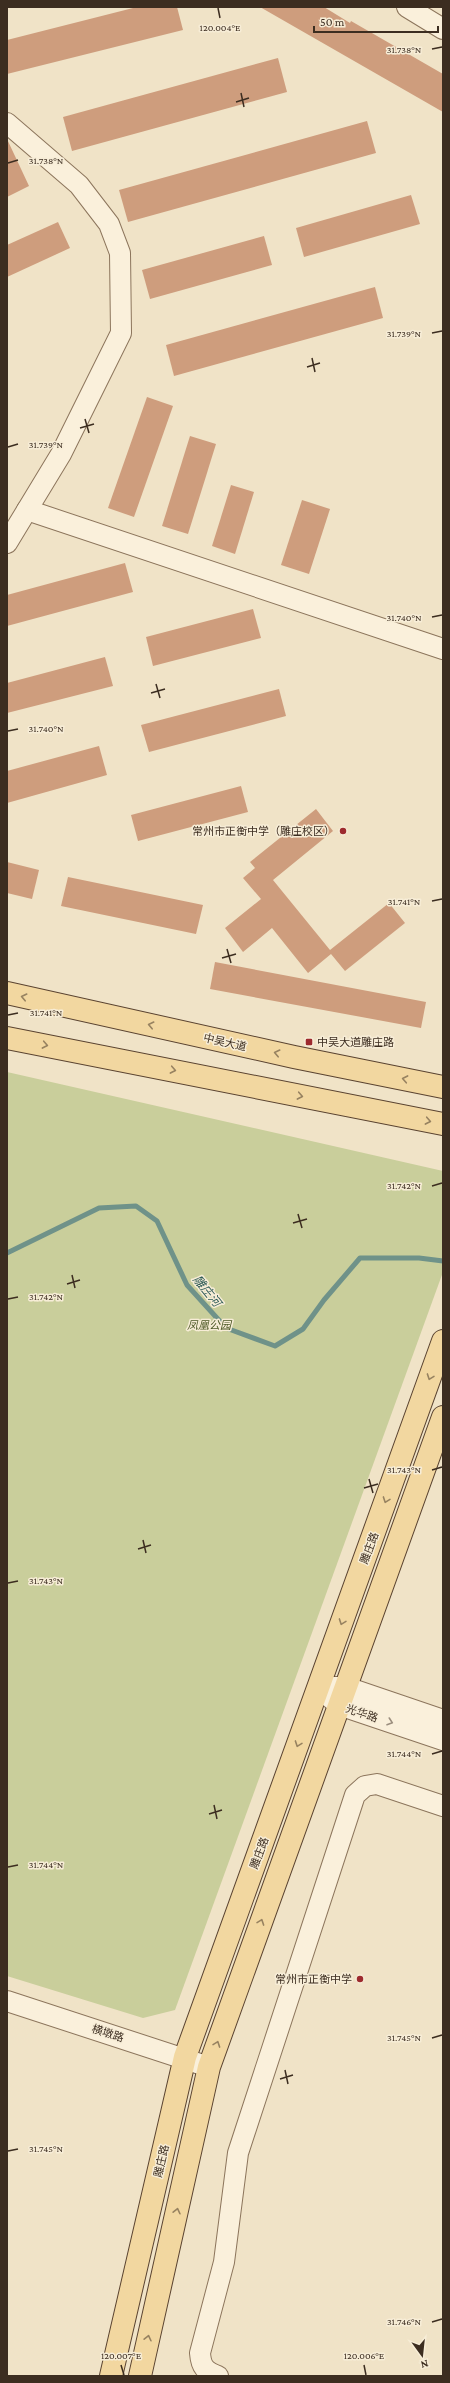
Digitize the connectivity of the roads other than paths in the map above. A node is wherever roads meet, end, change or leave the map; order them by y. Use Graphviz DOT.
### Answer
graph roads {
  1 [pos="407,7"];
  2 [pos="443,29"];
  3 [pos="7,123"];
  4 [pos="27,510"];
  5 [pos="7,543"];
  6 [pos="443,649"];
  7 [pos="7,993"];
  8 [pos="7,1038"];
  9 [pos="443,1087"];
  10 [pos="443,1124"];
  11 [pos="443,1341"];
  12 [pos="443,1418"];
  13 [pos="318,1688"];
  14 [pos="343,1696"];
  15 [pos="443,1720"];
  16 [pos="443,1740"];
  17 [pos="443,1806"];
  18 [pos="7,2001"];
  19 [pos="185,2057"];
  20 [pos="209,2067"];
  21 [pos="111,2376"];
  22 [pos="140,2376"];
  23 [pos="218,2376"];
  1 -- 2 [label="street"];
  3 -- 4 [label="street"];
  4 -- 5 [label="street"];
  4 -- 6 [label="street"];
  9 -- 7 [label="main road, 中吴大道, one-way"];
  8 -- 10 [label="main road, one-way"];
  11 -- 13 [label="main road, 雕庄路, one-way"];
  12 -- 14 [label="main road"];
  13 -- 14 [label="street, 光华路"];
  13 -- 19 [label="main road, 雕庄路, one-way"];
  14 -- 15 [label="street, 光华路"];
  14 -- 16 [label="street, 光华路, one-way"];
  20 -- 14 [label="main road, one-way"];
  17 -- 23 [label="street"];
  18 -- 19 [label="street, 横墩路"];
  19 -- 20 [label="street, 横墩路"];
  19 -- 21 [label="main road, 雕庄路"];
  22 -- 20 [label="main road, one-way"];
}
